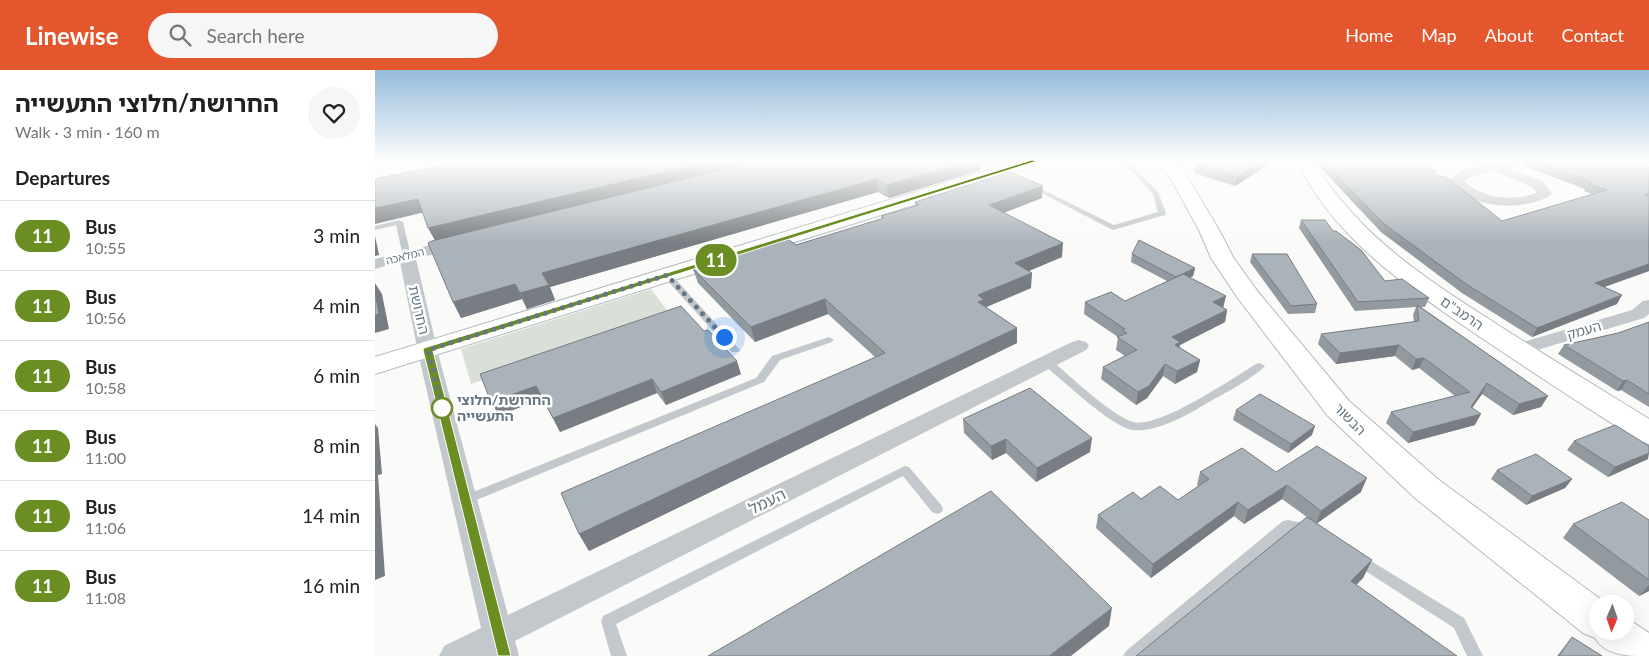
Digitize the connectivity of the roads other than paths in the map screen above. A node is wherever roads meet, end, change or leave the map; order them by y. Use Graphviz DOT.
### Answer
graph roads {
  1 [pos="956,188"];
  2 [pos="1036,188"];
  3 [pos="1151,188"];
  4 [pos="1185,188"];
  5 [pos="1322,188"];
  6 [pos="1464,188"];
  7 [pos="1541,188"];
  8 [pos="375,228"];
  9 [pos="475,239"];
  10 [pos="407,256"];
  11 [pos="375,264"];
  12 [pos="667,275"];
  13 [pos="1645,313"];
  14 [pos="829,340"];
  15 [pos="1079,346"];
  16 [pos="428,350"];
  17 [pos="735,350"];
  18 [pos="1517,350"];
  19 [pos="1047,362"];
  20 [pos="375,366"];
  21 [pos="1260,366"];
  22 [pos="1649,433"];
  23 [pos="465,500"];
  24 [pos="937,509"];
  25 [pos="1322,536"];
  26 [pos="1346,551"];
  27 [pos="1589,614"];
  28 [pos="1625,640"];
  29 [pos="501,645"];
  30 [pos="455,656"];
  31 [pos="619,656"];
  32 [pos="1131,656"];
  33 [pos="1475,656"];
  34 [pos="1647,656"];
  1 -- 12 [label="street"];
  2 -- 3 [label="lane"];
  4 -- 27 [label="street, הבשור"];
  5 -- 18 [label="street, הרמב\"ם"];
  6 -- 7 [label="street"];
  8 -- 10 [label="lane"];
  9 -- 10 [label="street, המלאכה"];
  10 -- 11 [label="street, המלאכה"];
  10 -- 16 [label="street, החרושת"];
  12 -- 16 [label="street"];
  12 -- 17 [label="lane"];
  13 -- 18 [label="street, העמק"];
  14 -- 23 [label="lane"];
  15 -- 19 [label="street, העמל"];
  16 -- 20 [label="street"];
  16 -- 23 [label="street, החרושת"];
  18 -- 22 [label="street, הרמב\"ם"];
  19 -- 21 [label="lane"];
  19 -- 29 [label="street, העמל"];
  23 -- 29 [label="street, החרושת"];
  24 -- 31 [label="lane"];
  25 -- 32 [label="lane"];
  26 -- 33 [label="lane"];
  28 -- 34 [label="street"];
  29 -- 30 [label="street, העמל"];
}
